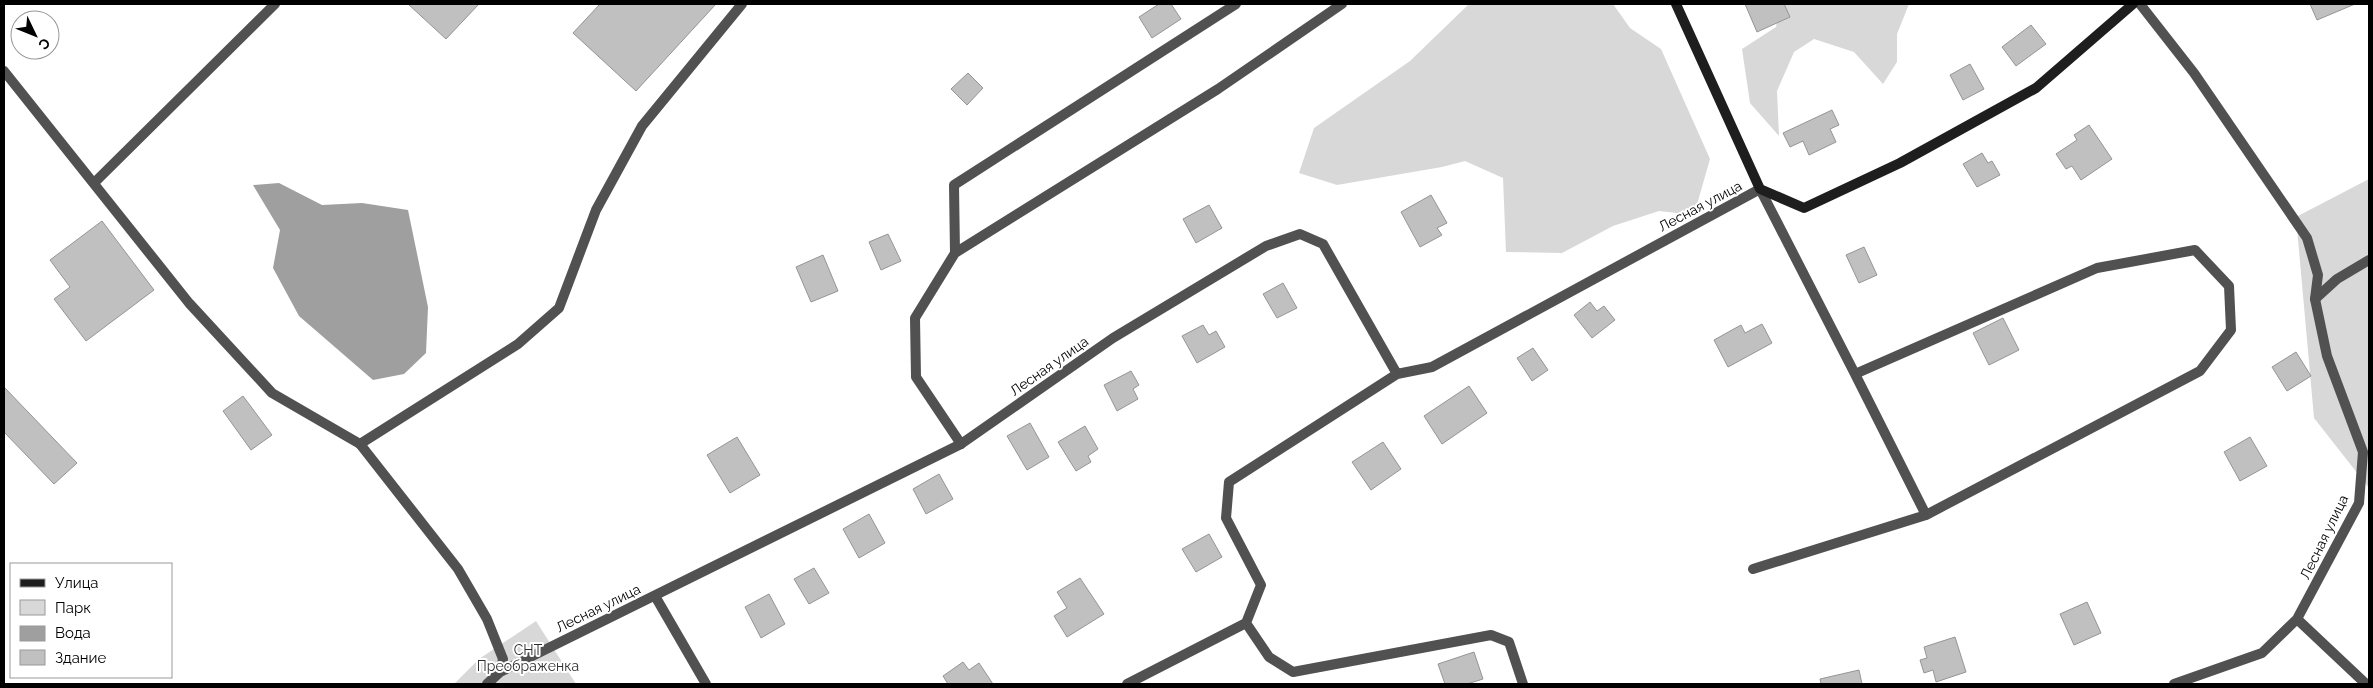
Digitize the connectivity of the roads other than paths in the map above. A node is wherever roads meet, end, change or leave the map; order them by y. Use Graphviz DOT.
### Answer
graph roads {
  1 [pos="274,4"];
  2 [pos="742,4"];
  3 [pos="1236,4"];
  4 [pos="1342,4"];
  5 [pos="1676,4"];
  6 [pos="2133,4"];
  7 [pos="2140,4"];
  8 [pos="4,71"];
  9 [pos="94,183"];
  10 [pos="1760,189"];
  11 [pos="955,253"];
  12 [pos="2369,260"];
  13 [pos="2315,299"];
  14 [pos="1397,374"];
  15 [pos="1855,374"];
  16 [pos="360,444"];
  17 [pos="961,444"];
  18 [pos="1926,515"];
  19 [pos="1753,570"];
  20 [pos="655,596"];
  21 [pos="2297,619"];
  22 [pos="1246,623"];
  23 [pos="500,672"];
  24 [pos="487,684"];
  25 [pos="706,684"];
  26 [pos="1127,684"];
  27 [pos="1523,684"];
  28 [pos="2174,684"];
  29 [pos="2366,684"];
  1 -- 9 [label="street"];
  2 -- 16 [label="street"];
  3 -- 11 [label="street"];
  4 -- 11 [label="street"];
  5 -- 10 [label="street"];
  6 -- 10 [label="street, Лесная улица"];
  7 -- 13 [label="street, Лесная улица"];
  8 -- 9 [label="street"];
  9 -- 16 [label="street"];
  10 -- 14 [label="street, Лесная улица"];
  10 -- 15 [label="street"];
  11 -- 17 [label="street"];
  12 -- 13 [label="street"];
  13 -- 21 [label="street, Лесная улица"];
  14 -- 17 [label="street, Лесная улица"];
  14 -- 22 [label="street, Лесная улица"];
  15 -- 18 [label="street"];
  15 -- 18 [label="street"];
  16 -- 23 [label="street"];
  17 -- 20 [label="street, Лесная улица"];
  18 -- 19 [label="street"];
  20 -- 23 [label="street, Лесная улица"];
  20 -- 25 [label="street, Лесная улица"];
  21 -- 28 [label="street, Лесная улица"];
  21 -- 29 [label="street"];
  22 -- 26 [label="street"];
  22 -- 27 [label="street"];
  23 -- 24 [label="street, Лесная улица"];
}
